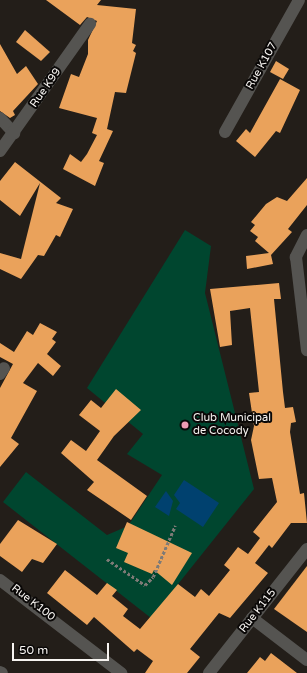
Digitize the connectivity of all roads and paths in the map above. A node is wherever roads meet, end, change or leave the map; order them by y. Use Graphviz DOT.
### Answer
graph roads {
  1 [pos="299,0"];
  2 [pos="90,24"];
  3 [pos="0,118"];
  4 [pos="225,132"];
  5 [pos="14,133"];
  6 [pos="0,151"];
  7 [pos="307,236"];
  8 [pos="307,350"];
  9 [pos="175,526"];
  10 [pos="307,549"];
  11 [pos="107,559"];
  12 [pos="0,580"];
  13 [pos="252,618"];
  14 [pos="307,660"];
  15 [pos="119,672"];
  16 [pos="209,673"];
  1 -- 4 [label="street, Rue K107"];
  2 -- 5 [label="street, Rue K99"];
  3 -- 5 [label="street"];
  5 -- 6 [label="street, Rue K99"];
  7 -- 8 [label="street"];
  9 -- 11 [label="path"];
  10 -- 13 [label="street, Rue K115"];
  12 -- 15 [label="street, Rue K100"];
  13 -- 14 [label="street"];
  13 -- 16 [label="street, Rue K115"];
}
